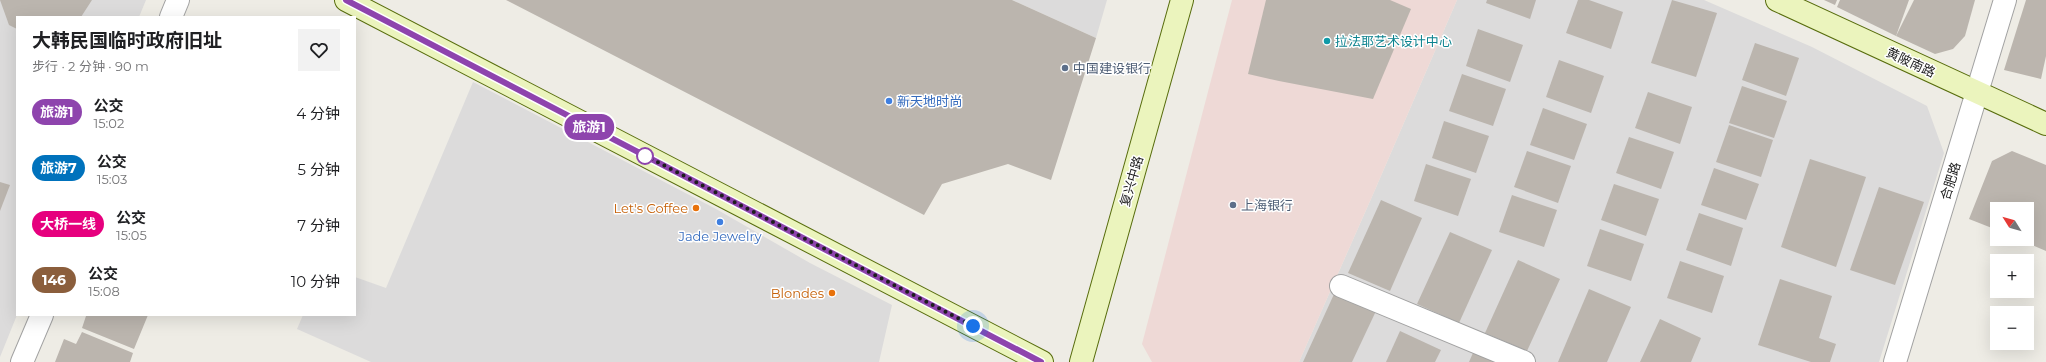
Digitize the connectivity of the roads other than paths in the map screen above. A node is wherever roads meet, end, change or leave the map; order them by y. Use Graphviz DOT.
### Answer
graph roads {
  1 [pos="178,0"];
  2 [pos="346,0"];
  3 [pos="1182,0"];
  4 [pos="1777,0"];
  5 [pos="2005,0"];
  6 [pos="171,16"];
  7 [pos="1977,92"];
  8 [pos="2046,124"];
  9 [pos="1341,286"];
  10 [pos="42,316"];
  11 [pos="22,362"];
  12 [pos="1042,362"];
  13 [pos="1081,362"];
  14 [pos="1524,362"];
  15 [pos="1895,362"];
  1 -- 6 [label="street"];
  2 -- 12 [label="street"];
  3 -- 13 [label="street, 复兴中路"];
  4 -- 7 [label="street, 黄陂南路"];
  5 -- 7 [label="street, 合肥路"];
  7 -- 8 [label="street, 黄陂南路"];
  7 -- 15 [label="street, 合肥路"];
  9 -- 14 [label="street"];
  10 -- 11 [label="street"];
}
